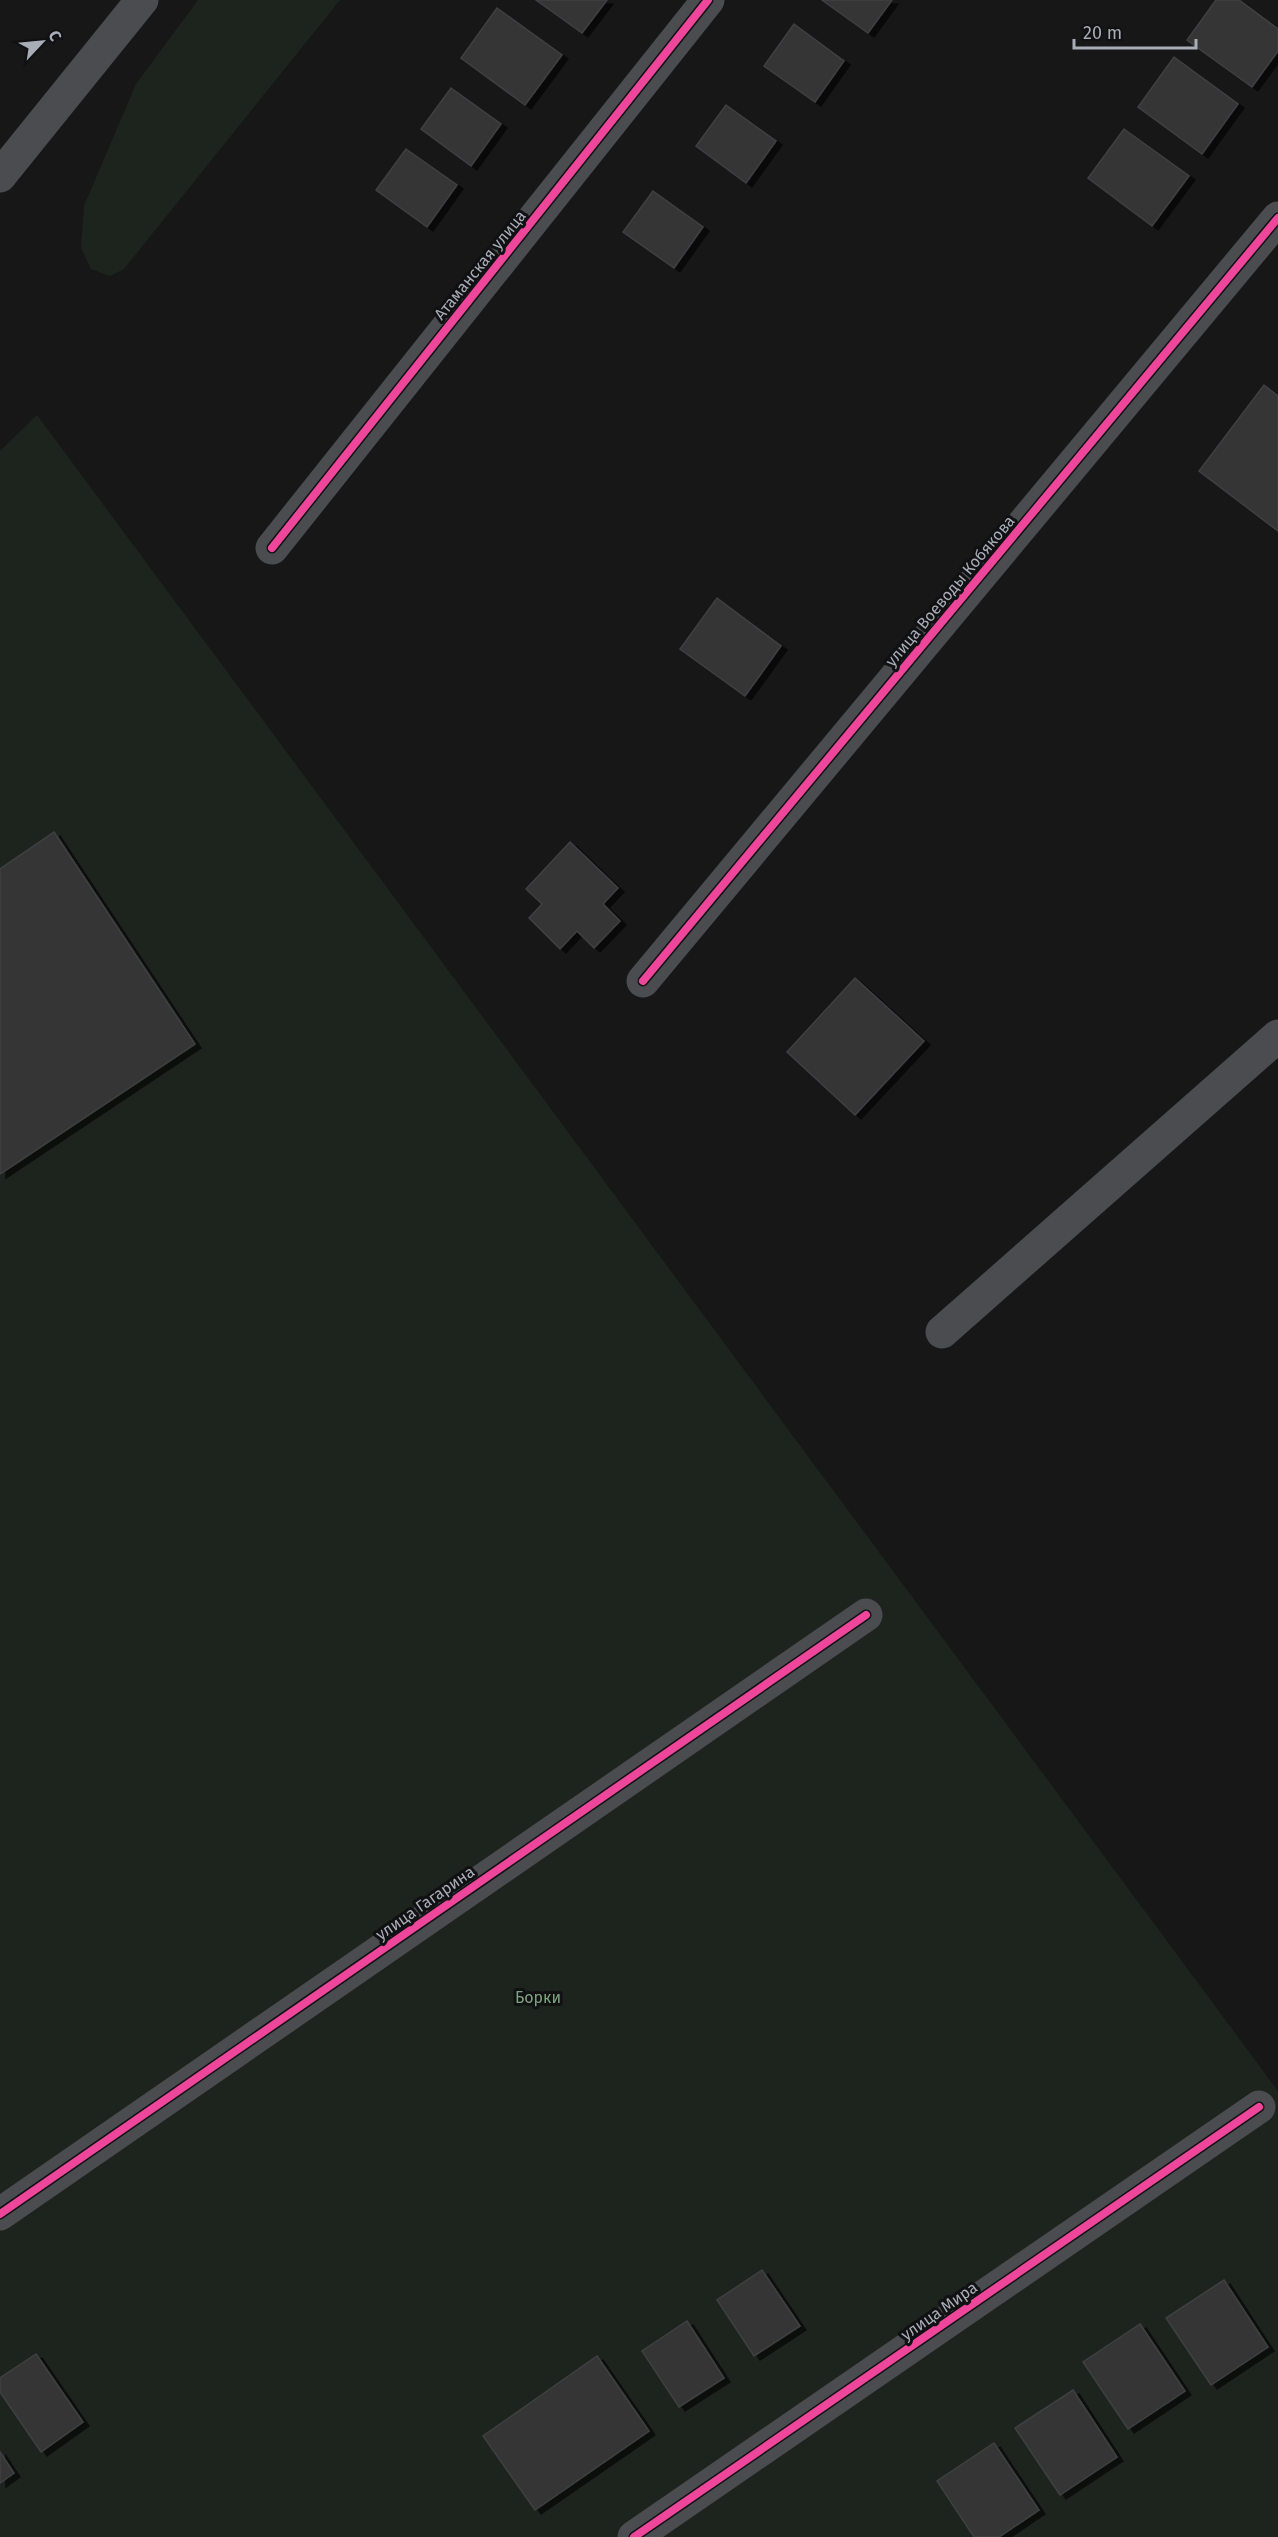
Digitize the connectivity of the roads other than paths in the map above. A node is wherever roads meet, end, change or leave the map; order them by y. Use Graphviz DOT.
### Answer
graph roads {
  1 [pos="142,0"];
  2 [pos="708,0"];
  3 [pos="0,176"];
  4 [pos="1278,218"];
  5 [pos="272,548"];
  6 [pos="643,981"];
  7 [pos="1278,1036"];
  8 [pos="942,1332"];
  9 [pos="866,1615"];
  10 [pos="1259,2107"];
  11 [pos="0,2214"];
  12 [pos="634,2537"];
  1 -- 3 [label="street"];
  2 -- 5 [label="street, Атаманская улица"];
  4 -- 6 [label="street, улица Воеводы Кобякова"];
  7 -- 8 [label="street"];
  9 -- 11 [label="street, улица Гагарина"];
  10 -- 12 [label="street, улица Мира"];
}
